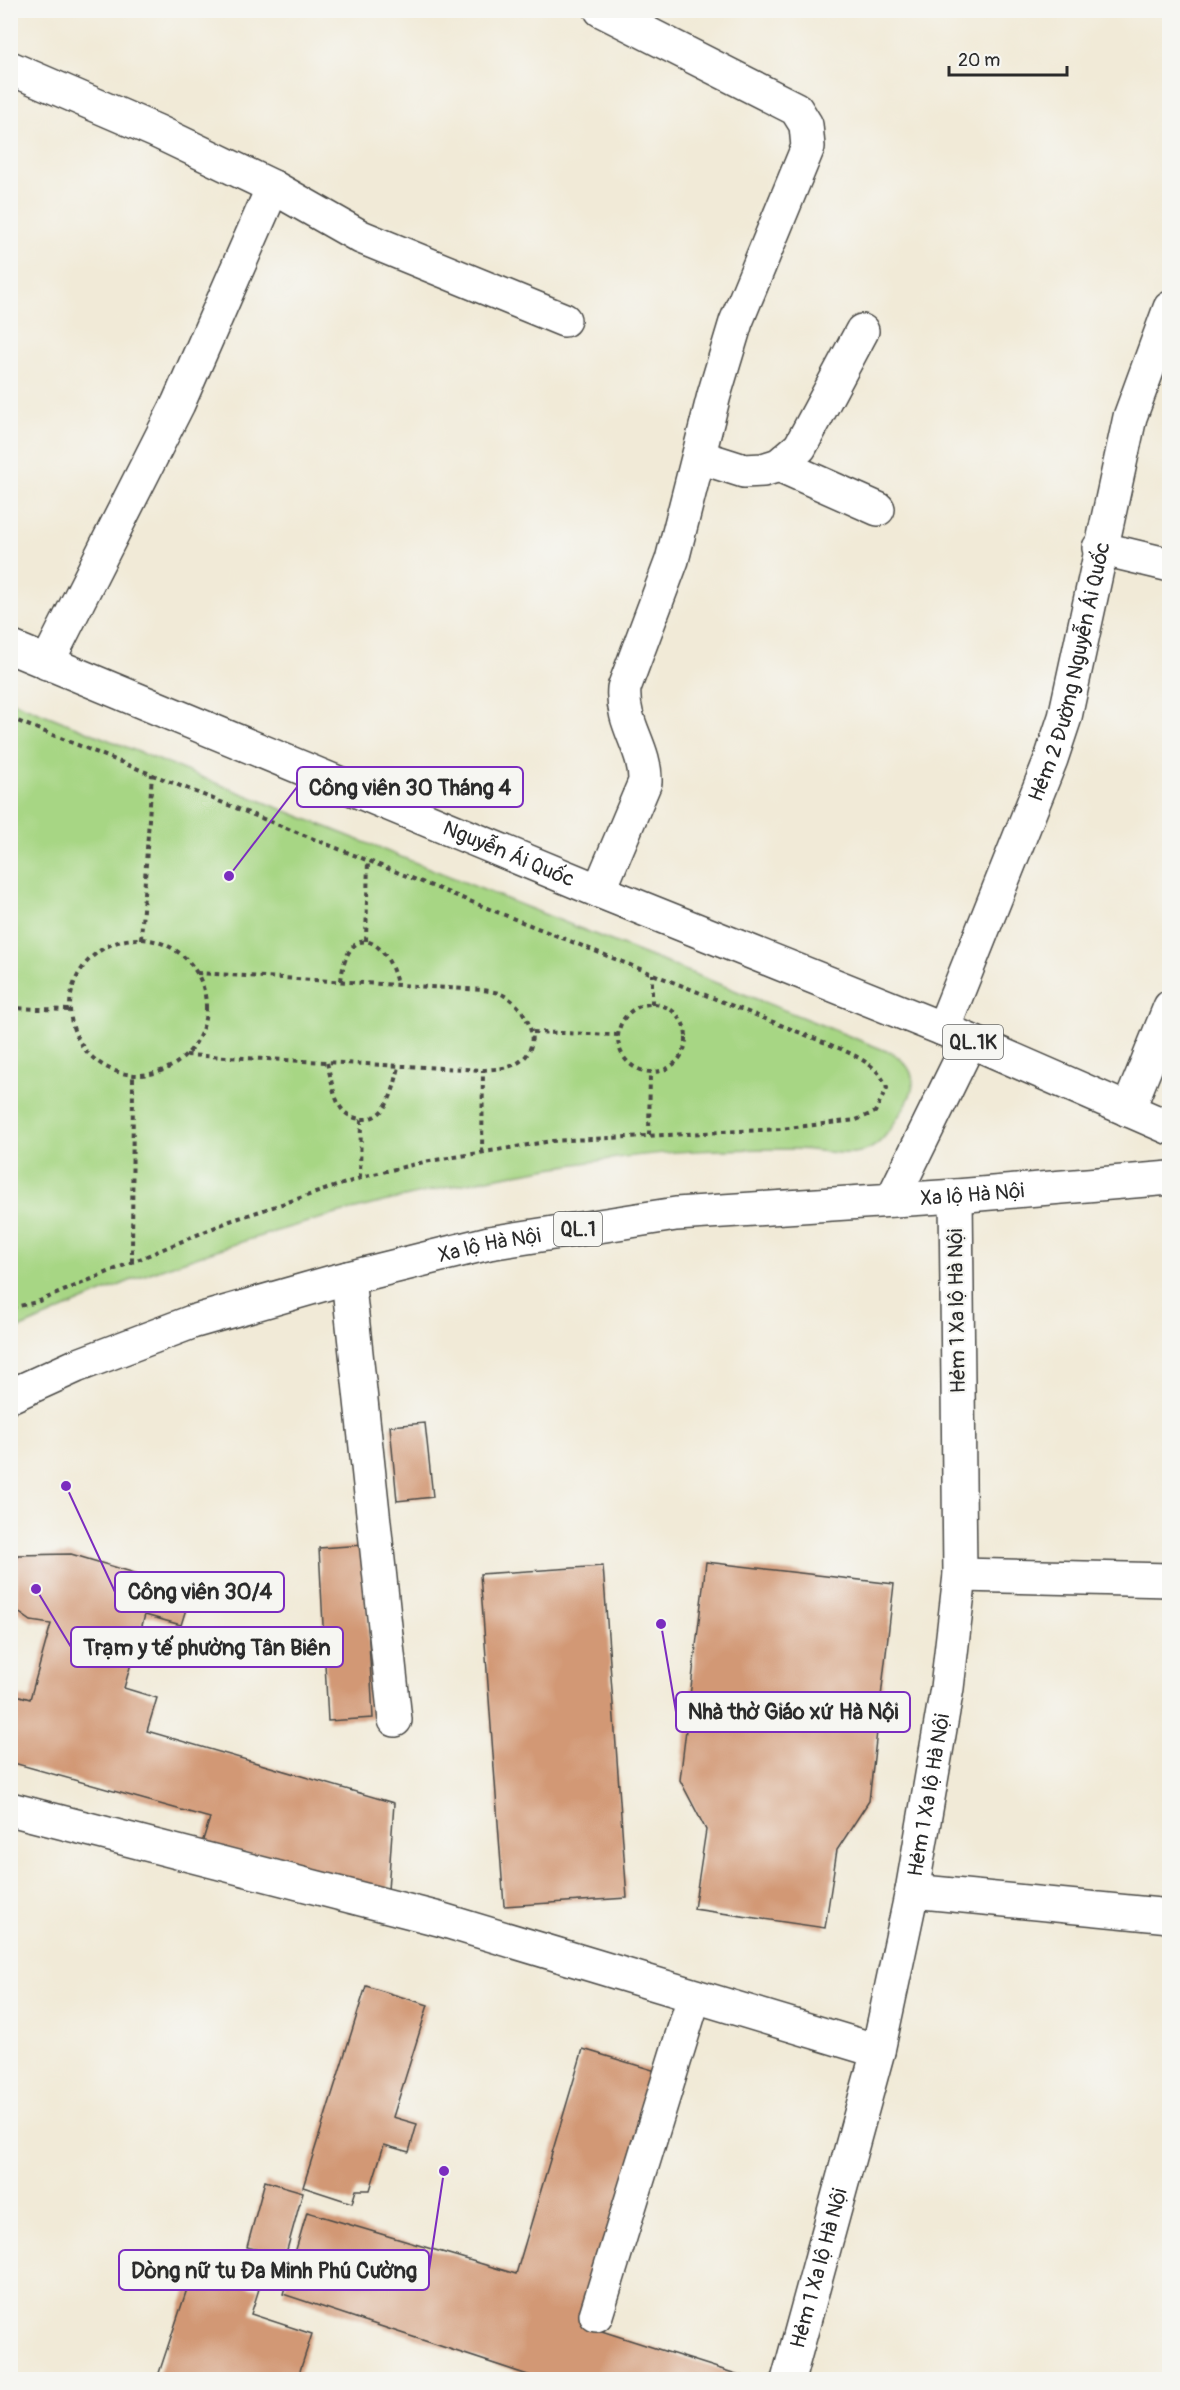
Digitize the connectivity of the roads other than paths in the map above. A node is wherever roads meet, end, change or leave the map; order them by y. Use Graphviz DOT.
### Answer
graph roads {
  1 [pos="601,10"];
  2 [pos="10,68"];
  3 [pos="273,187"];
  4 [pos="1170,309"];
  5 [pos="564,320"];
  6 [pos="862,331"];
  7 [pos="1162,347"];
  8 [pos="700,457"];
  9 [pos="778,465"];
  10 [pos="878,509"];
  11 [pos="1099,548"];
  12 [pos="1170,565"];
  13 [pos="11,647"];
  14 [pos="47,663"];
  15 [pos="599,891"];
  16 [pos="1170,1007"];
  17 [pos="957,1035"];
  18 [pos="1128,1110"];
  19 [pos="1170,1128"];
  20 [pos="1170,1178"];
  21 [pos="956,1196"];
  22 [pos="892,1200"];
  23 [pos="348,1278"];
  24 [pos="10,1396"];
  25 [pos="960,1575"];
  26 [pos="1170,1580"];
  27 [pos="395,1720"];
  28 [pos="10,1809"];
  29 [pos="912,1891"];
  30 [pos="1170,1916"];
  31 [pos="693,1997"];
  32 [pos="878,2051"];
  33 [pos="596,2315"];
  34 [pos="788,2379"];
  1 -- 8 [label="main road"];
  2 -- 3 [label="main road"];
  3 -- 5 [label="main road"];
  3 -- 14 [label="main road"];
  4 -- 7 [label="main road, Hẻm 2 Đường Nguyễn Ái Quốc"];
  6 -- 9 [label="main road"];
  7 -- 11 [label="main road, Hẻm 2 Đường Nguyễn Ái Quốc"];
  8 -- 9 [label="main road"];
  8 -- 15 [label="main road"];
  9 -- 10 [label="main road"];
  11 -- 12 [label="main road"];
  11 -- 17 [label="main road, Hẻm 2 Đường Nguyễn Ái Quốc"];
  13 -- 14 [label="main road, Nguyễn Ái Quốc / QL.1K"];
  14 -- 15 [label="main road, Nguyễn Ái Quốc / QL.1K"];
  15 -- 17 [label="main road, Nguyễn Ái Quốc / QL.1K"];
  16 -- 18 [label="main road"];
  17 -- 18 [label="main road, QL.1K"];
  17 -- 22 [label="main road, Hẻm 2 Đường Nguyễn Ái Quốc"];
  18 -- 19 [label="main road, QL.1K"];
  20 -- 21 [label="main road, Xa lộ Hà Nội / QL.1"];
  21 -- 22 [label="main road, Xa lộ Hà Nội / QL.1"];
  21 -- 25 [label="main road, Hẻm 1 Xa lộ Hà Nội"];
  22 -- 23 [label="main road, Xa lộ Hà Nội / QL.1"];
  23 -- 24 [label="main road, Xa lộ Hà Nội / QL.1"];
  23 -- 27 [label="main road"];
  25 -- 26 [label="main road"];
  25 -- 29 [label="main road, Hẻm 1 Xa lộ Hà Nội"];
  28 -- 31 [label="main road"];
  29 -- 30 [label="main road"];
  29 -- 32 [label="main road, Hẻm 1 Xa lộ Hà Nội"];
  31 -- 32 [label="main road"];
  31 -- 33 [label="main road"];
  32 -- 34 [label="main road, Hẻm 1 Xa lộ Hà Nội"];
}
